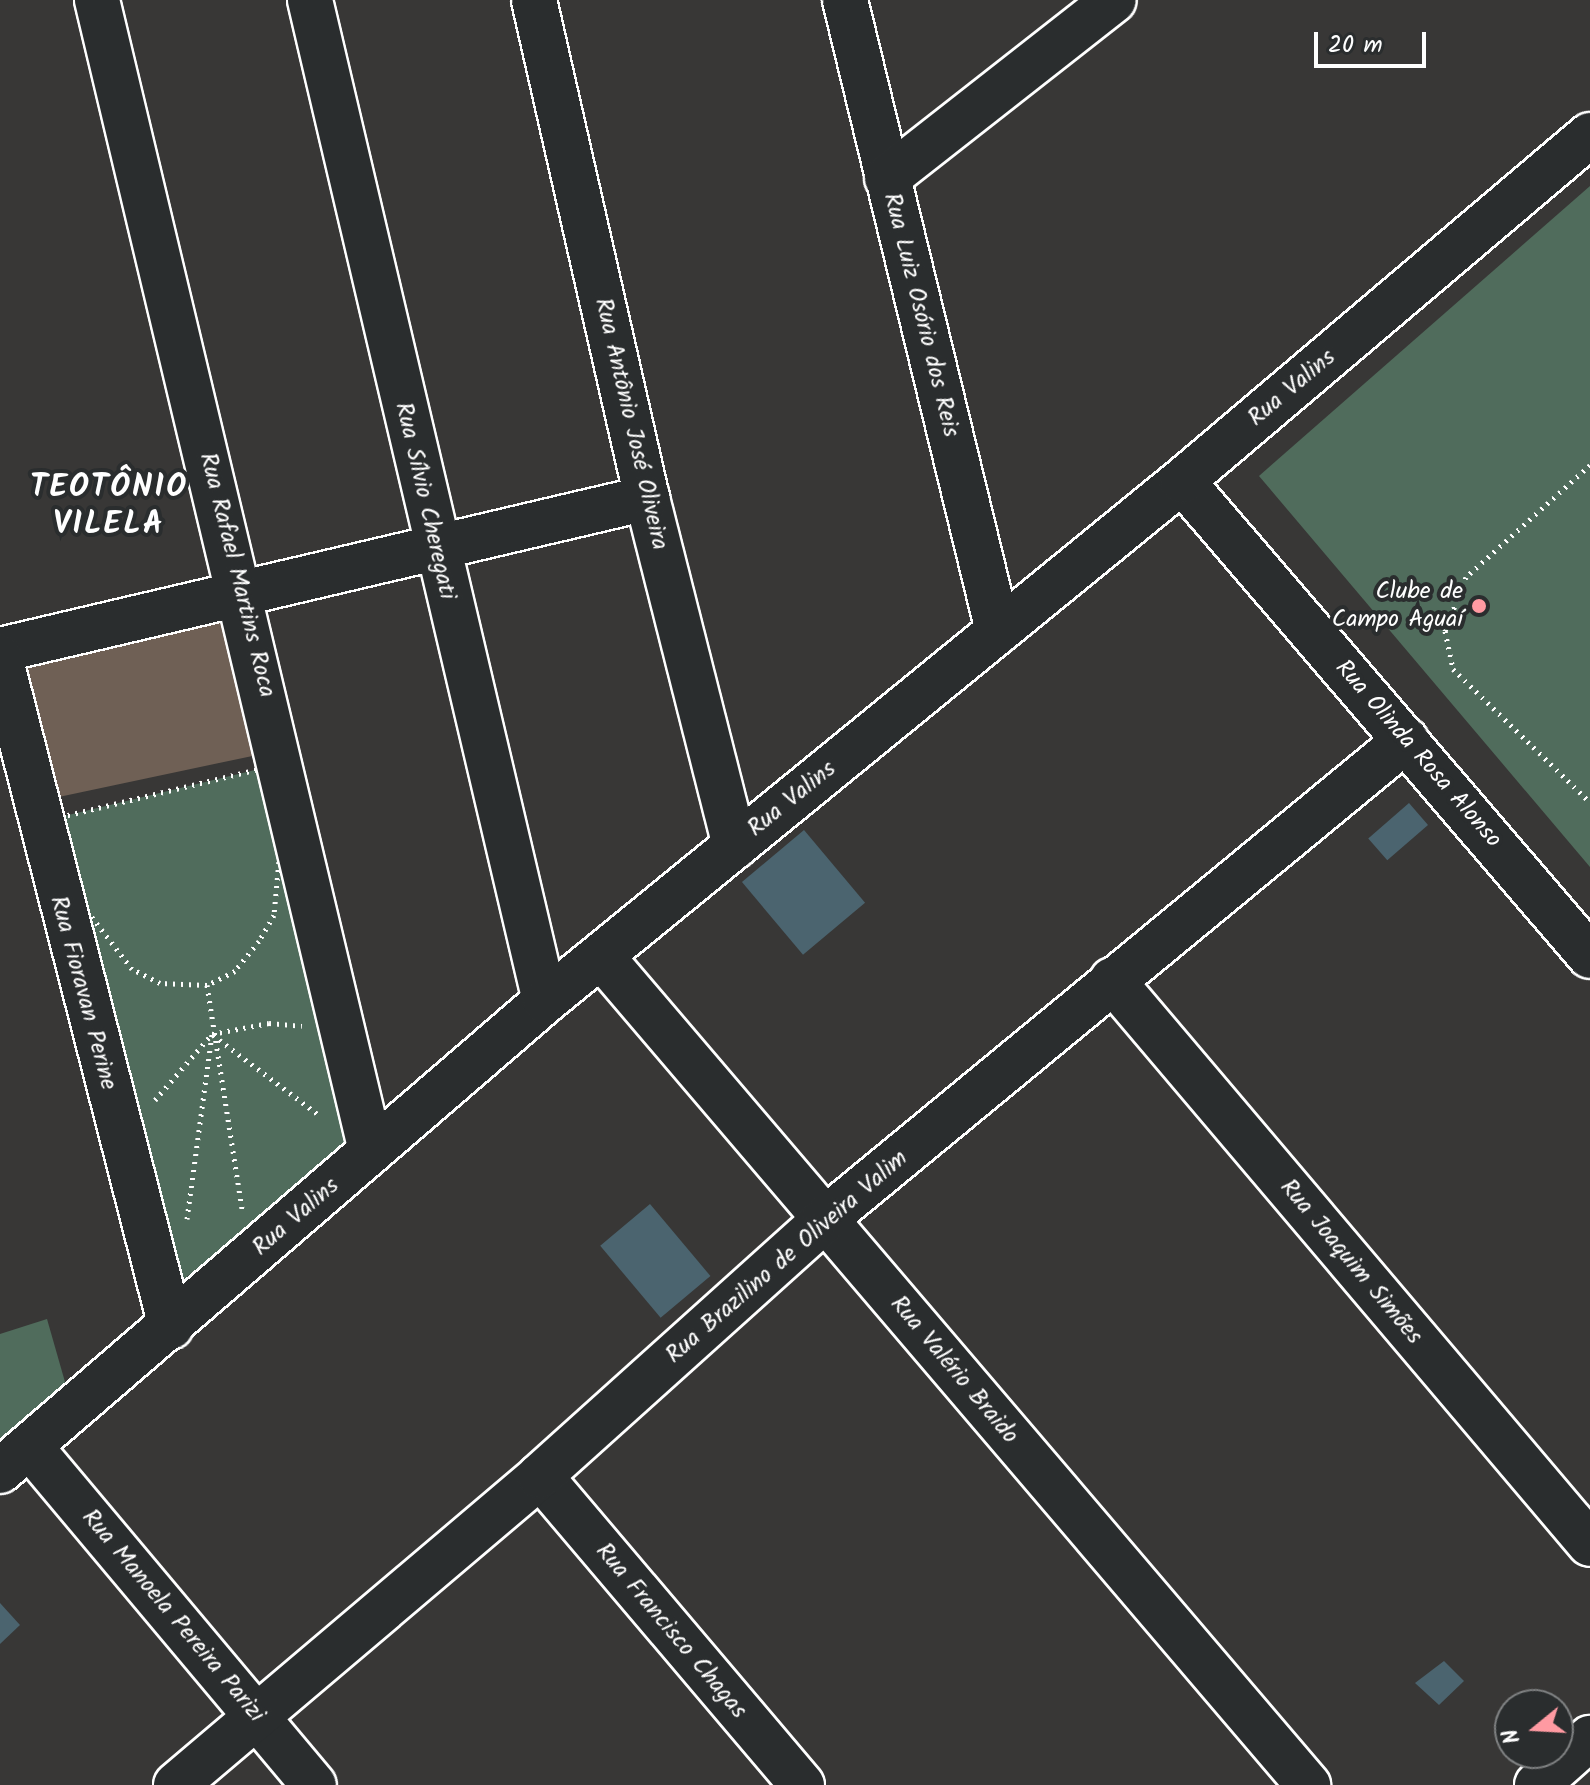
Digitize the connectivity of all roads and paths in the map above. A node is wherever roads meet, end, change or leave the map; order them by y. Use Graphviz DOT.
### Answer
graph roads {
  1 [pos="97,0"];
  2 [pos="310,0"];
  3 [pos="534,0"];
  4 [pos="845,0"];
  5 [pos="1114,0"];
  6 [pos="1590,135"];
  7 [pos="887,178"];
  8 [pos="1590,465"];
  9 [pos="1182,481"];
  10 [pos="647,498"];
  11 [pos="436,551"];
  12 [pos="243,595"];
  13 [pos="998,631"];
  14 [pos="0,650"];
  15 [pos="0,657"];
  16 [pos="1406,740"];
  17 [pos="1590,802"];
  18 [pos="281,838"];
  19 [pos="735,846"];
  20 [pos="288,867"];
  21 [pos="81,903"];
  22 [pos="88,932"];
  23 [pos="601,956"];
  24 [pos="1590,956"];
  25 [pos="1112,980"];
  26 [pos="207,985"];
  27 [pos="545,1001"];
  28 [pos="269,1023"];
  29 [pos="212,1034"];
  30 [pos="173,1073"];
  31 [pos="330,1123"];
  32 [pos="371,1151"];
  33 [pos="243,1214"];
  34 [pos="825,1219"];
  35 [pos="184,1237"];
  36 [pos="171,1327"];
  37 [pos="15,1460"];
  38 [pos="540,1476"];
  39 [pos="1590,1544"];
  40 [pos="259,1718"];
  41 [pos="1590,1738"];
  42 [pos="176,1785"];
  43 [pos="314,1785"];
  44 [pos="802,1785"];
  45 [pos="1308,1785"];
  46 [pos="1537,1785"];
  1 -- 12 [label="street, Rua Rafael Martins Roca"];
  2 -- 11 [label="street, Rua Sílvio Cheregati"];
  3 -- 10 [label="street, Rua Antônio José Oliveira"];
  4 -- 7 [label="street, Rua Luiz Osório dos Reis"];
  5 -- 7 [label="street"];
  6 -- 9 [label="street, Rua Valins"];
  7 -- 13 [label="street, Rua Luiz Osório dos Reis"];
  8 -- 17 [label="path"];
  9 -- 13 [label="street, Rua Valins"];
  9 -- 16 [label="street, Rua Olinda Rosa Alonso"];
  10 -- 11 [label="street"];
  10 -- 19 [label="street, Rua Antônio José Oliveira"];
  11 -- 12 [label="street"];
  11 -- 27 [label="street, Rua Sílvio Cheregati"];
  12 -- 14 [label="street"];
  12 -- 32 [label="street, Rua Rafael Martins Roca"];
  13 -- 19 [label="street, Rua Valins"];
  15 -- 36 [label="street, Rua Fioravan Perine"];
  16 -- 24 [label="street, Rua Olinda Rosa Alonso"];
  16 -- 25 [label="street, Rua Brazilino de Oliveira Valim"];
  18 -- 20 [label="path"];
  18 -- 21 [label="path"];
  18 -- 26 [label="path"];
  19 -- 23 [label="street, Rua Valins"];
  21 -- 22 [label="path"];
  21 -- 26 [label="path"];
  23 -- 27 [label="street, Rua Valins"];
  23 -- 34 [label="street, Rua Valério Braido"];
  25 -- 34 [label="street, Rua Brazilino de Oliveira Valim"];
  25 -- 39 [label="street, Rua Joaquim Simões"];
  26 -- 29 [label="path"];
  27 -- 32 [label="street, Rua Valins"];
  28 -- 29 [label="path"];
  29 -- 30 [label="path"];
  29 -- 31 [label="path"];
  29 -- 33 [label="path"];
  29 -- 35 [label="path"];
  32 -- 36 [label="street, Rua Valins"];
  34 -- 38 [label="street, Rua Brazilino de Oliveira Valim"];
  34 -- 45 [label="street, Rua Valério Braido"];
  36 -- 37 [label="street, Rua Valins"];
  37 -- 40 [label="street, Rua Manoela Pereira Parizi"];
  38 -- 40 [label="street, Rua Brazilino de Oliveira Valim"];
  38 -- 44 [label="street, Rua Francisco Chagas"];
  40 -- 42 [label="street, Rua Brazilino de Oliveira Valim"];
  40 -- 43 [label="street, Rua Manoela Pereira Parizi"];
  41 -- 46 [label="street"];
}
